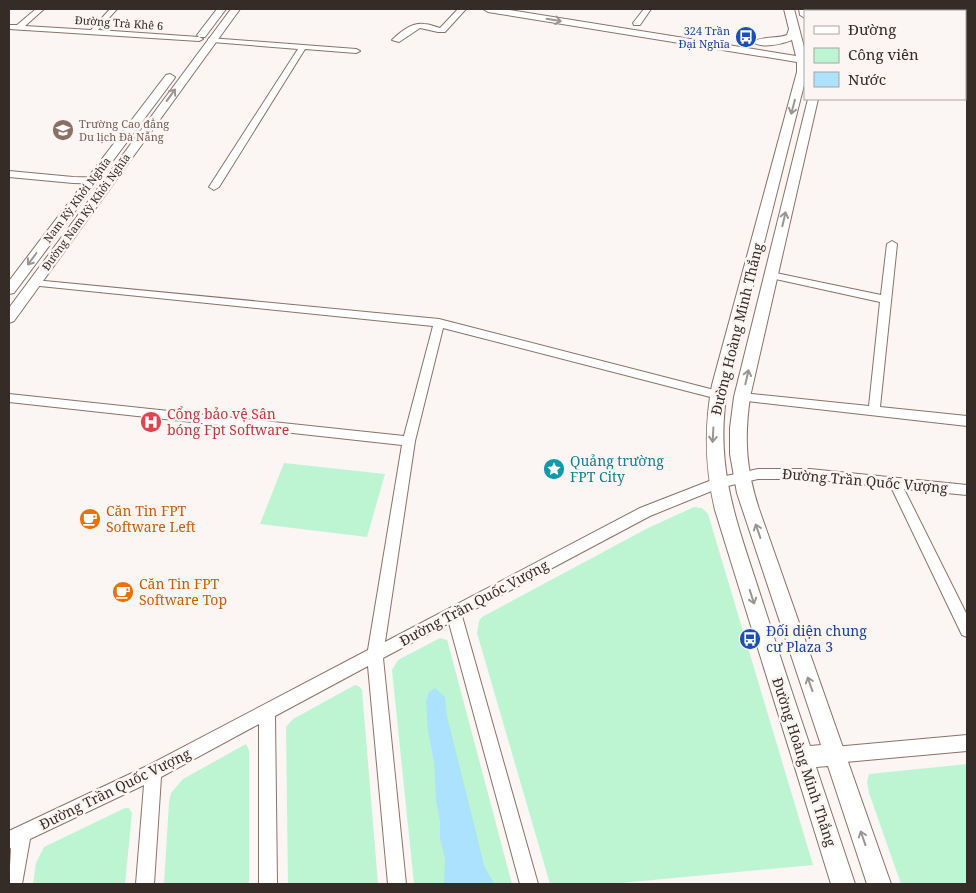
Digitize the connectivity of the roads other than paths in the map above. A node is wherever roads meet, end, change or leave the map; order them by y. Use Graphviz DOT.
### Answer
graph roads {
  1 [pos="40,9"];
  2 [pos="114,9"];
  3 [pos="221,9"];
  4 [pos="235,9"];
  5 [pos="462,9"];
  6 [pos="488,9"];
  7 [pos="546,9"];
  8 [pos="647,9"];
  9 [pos="788,9"];
  10 [pos="538,13"];
  11 [pos="637,23"];
  12 [pos="9,27"];
  13 [pos="18,28"];
  14 [pos="794,29"];
  15 [pos="92,33"];
  16 [pos="721,36"];
  17 [pos="199,39"];
  18 [pos="212,40"];
  19 [pos="396,40"];
  20 [pos="303,47"];
  21 [pos="356,50"];
  22 [pos="759,53"];
  23 [pos="803,54"];
  24 [pos="800,80"];
  25 [pos="812,100"];
  26 [pos="13,175"];
  27 [pos="92,180"];
  28 [pos="109,180"];
  29 [pos="9,185"];
  30 [pos="214,187"];
  31 [pos="892,244"];
  32 [pos="751,270"];
  33 [pos="771,275"];
  34 [pos="34,284"];
  35 [pos="9,290"];
  36 [pos="886,300"];
  37 [pos="9,318"];
  38 [pos="439,323"];
  39 [pos="718,395"];
  40 [pos="742,397"];
  41 [pos="9,398"];
  42 [pos="874,411"];
  43 [pos="967,421"];
  44 [pos="409,441"];
  45 [pos="740,477"];
  46 [pos="895,483"];
  47 [pos="717,484"];
  48 [pos="967,490"];
  49 [pos="454,613"];
  50 [pos="967,630"];
  51 [pos="375,655"];
  52 [pos="267,712"];
  53 [pos="967,743"];
  54 [pos="834,755"];
  55 [pos="803,757"];
  56 [pos="153,772"];
  57 [pos="15,838"];
  58 [pos="13,884"];
  59 [pos="144,884"];
  60 [pos="268,884"];
  61 [pos="397,884"];
  62 [pos="529,884"];
  63 [pos="842,884"];
  64 [pos="879,884"];
  1 -- 13 [label="street"];
  2 -- 15 [label="street"];
  3 -- 17 [label="main road"];
  4 -- 18 [label="main road, Đường Nam Kỳ Khởi Nghĩa"];
  5 -- 19 [label="street"];
  6 -- 10 [label="main road"];
  7 -- 11 [label="main road"];
  8 -- 11 [label="street"];
  9 -- 14 [label="main road"];
  10 -- 22 [label="main road, one-way"];
  11 -- 16 [label="main road"];
  12 -- 13 [label="street, Đường Trà Khê 6"];
  13 -- 15 [label="street, Đường Trà Khê 6"];
  14 -- 23 [label="main road"];
  14 -- 23 [label="main road"];
  15 -- 17 [label="street, Đường Trà Khê 6"];
  17 -- 18 [label="main road"];
  17 -- 27 [label="main road, Nam Kỳ Khởi Nghĩa"];
  18 -- 20 [label="street"];
  28 -- 18 [label="main road, Đường Nam Kỳ Khởi Nghĩa, one-way"];
  20 -- 21 [label="street"];
  20 -- 30 [label="street"];
  22 -- 23 [label="main road"];
  22 -- 24 [label="main road"];
  23 -- 24 [label="main road, Đường Hoàng Minh Thắng"];
  24 -- 32 [label="main road, Đường Hoàng Minh Thắng, one-way"];
  33 -- 25 [label="main road, Đường Hoàng Minh Thắng, one-way"];
  26 -- 27 [label="street"];
  26 -- 29 [label="street"];
  27 -- 28 [label="street"];
  27 -- 35 [label="main road, Nam Kỳ Khởi Nghĩa, one-way"];
  28 -- 34 [label="main road, Đường Nam Kỳ Khởi Nghĩa"];
  31 -- 36 [label="street"];
  32 -- 33 [label="main road"];
  32 -- 39 [label="main road, Đường Hoàng Minh Thắng"];
  33 -- 36 [label="street"];
  40 -- 33 [label="main road, Đường Hoàng Minh Thắng, one-way"];
  34 -- 37 [label="main road, Đường Nam Kỳ Khởi Nghĩa"];
  34 -- 38 [label="street"];
  36 -- 42 [label="street"];
  38 -- 39 [label="street"];
  38 -- 44 [label="street"];
  39 -- 47 [label="main road, Đường Hoàng Minh Thắng, one-way"];
  40 -- 42 [label="street"];
  40 -- 45 [label="main road, Đường Hoàng Minh Thắng"];
  41 -- 44 [label="street"];
  42 -- 43 [label="street"];
  44 -- 51 [label="street"];
  45 -- 46 [label="street, Đường Trần Quốc Vượng"];
  45 -- 47 [label="street, Đường Trần Quốc Vượng"];
  54 -- 45 [label="main road, Đường Hoàng Minh Thắng, one-way"];
  46 -- 48 [label="street, Đường Trần Quốc Vượng"];
  46 -- 50 [label="street"];
  47 -- 49 [label="street, Đường Trần Quốc Vượng"];
  47 -- 55 [label="main road, Đường Hoàng Minh Thắng, one-way"];
  49 -- 51 [label="street, Đường Trần Quốc Vượng"];
  49 -- 62 [label="street"];
  51 -- 52 [label="street, Đường Trần Quốc Vượng"];
  51 -- 61 [label="street"];
  52 -- 56 [label="street, Đường Trần Quốc Vượng"];
  52 -- 60 [label="street"];
  53 -- 54 [label="street"];
  54 -- 55 [label="main road"];
  64 -- 54 [label="main road, Đường Hoàng Minh Thắng, one-way"];
  55 -- 63 [label="main road, Đường Hoàng Minh Thắng"];
  56 -- 57 [label="street, Đường Trần Quốc Vượng"];
  56 -- 59 [label="street"];
  57 -- 58 [label="street"];
}
